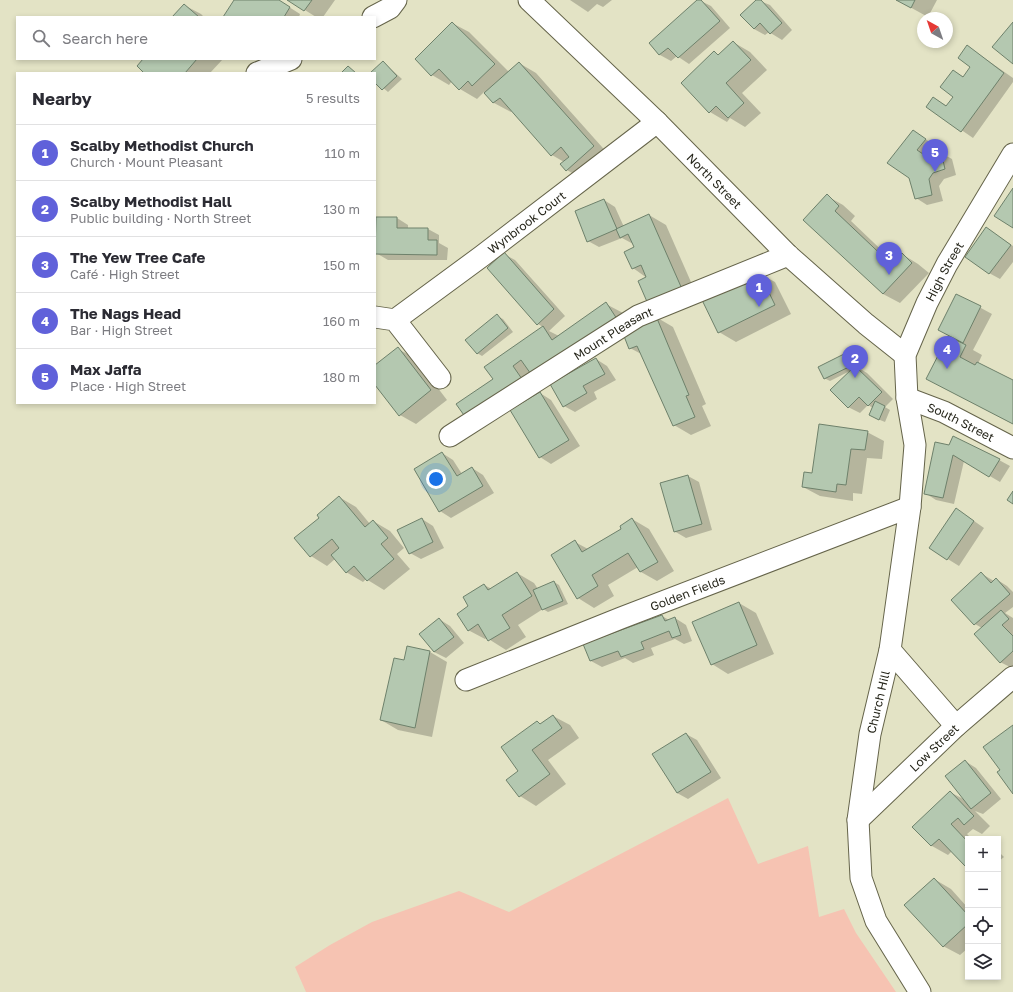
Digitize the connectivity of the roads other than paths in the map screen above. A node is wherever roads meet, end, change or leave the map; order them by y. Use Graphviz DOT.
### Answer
graph roads {
  1 [pos="396,0"];
  2 [pos="529,0"];
  3 [pos="375,16"];
  4 [pos="289,60"];
  5 [pos="259,72"];
  6 [pos="657,122"];
  7 [pos="1013,154"];
  8 [pos="788,255"];
  9 [pos="385,319"];
  10 [pos="905,355"];
  11 [pos="440,378"];
  12 [pos="907,398"];
  13 [pos="450,436"];
  14 [pos="1013,448"];
  15 [pos="910,507"];
  16 [pos="890,650"];
  17 [pos="1013,678"];
  18 [pos="466,680"];
  19 [pos="956,726"];
  20 [pos="858,820"];
  21 [pos="920,992"];
  1 -- 3 [label="street"];
  2 -- 6 [label="street, North Street"];
  4 -- 5 [label="street"];
  6 -- 8 [label="street, North Street"];
  6 -- 9 [label="street, Wynbrook Court"];
  7 -- 10 [label="street, High Street"];
  8 -- 10 [label="street, North Street"];
  8 -- 13 [label="street, Mount Pleasant"];
  9 -- 11 [label="street"];
  10 -- 12 [label="street, High Street"];
  12 -- 14 [label="street, South Street"];
  12 -- 15 [label="street, Church Hill"];
  15 -- 16 [label="street, Church Hill"];
  15 -- 18 [label="street, Golden Fields"];
  16 -- 19 [label="street"];
  16 -- 20 [label="street, Church Hill"];
  17 -- 19 [label="street, Low Street"];
  19 -- 20 [label="street, Low Street"];
  20 -- 21 [label="street, Church Hill"];
}
